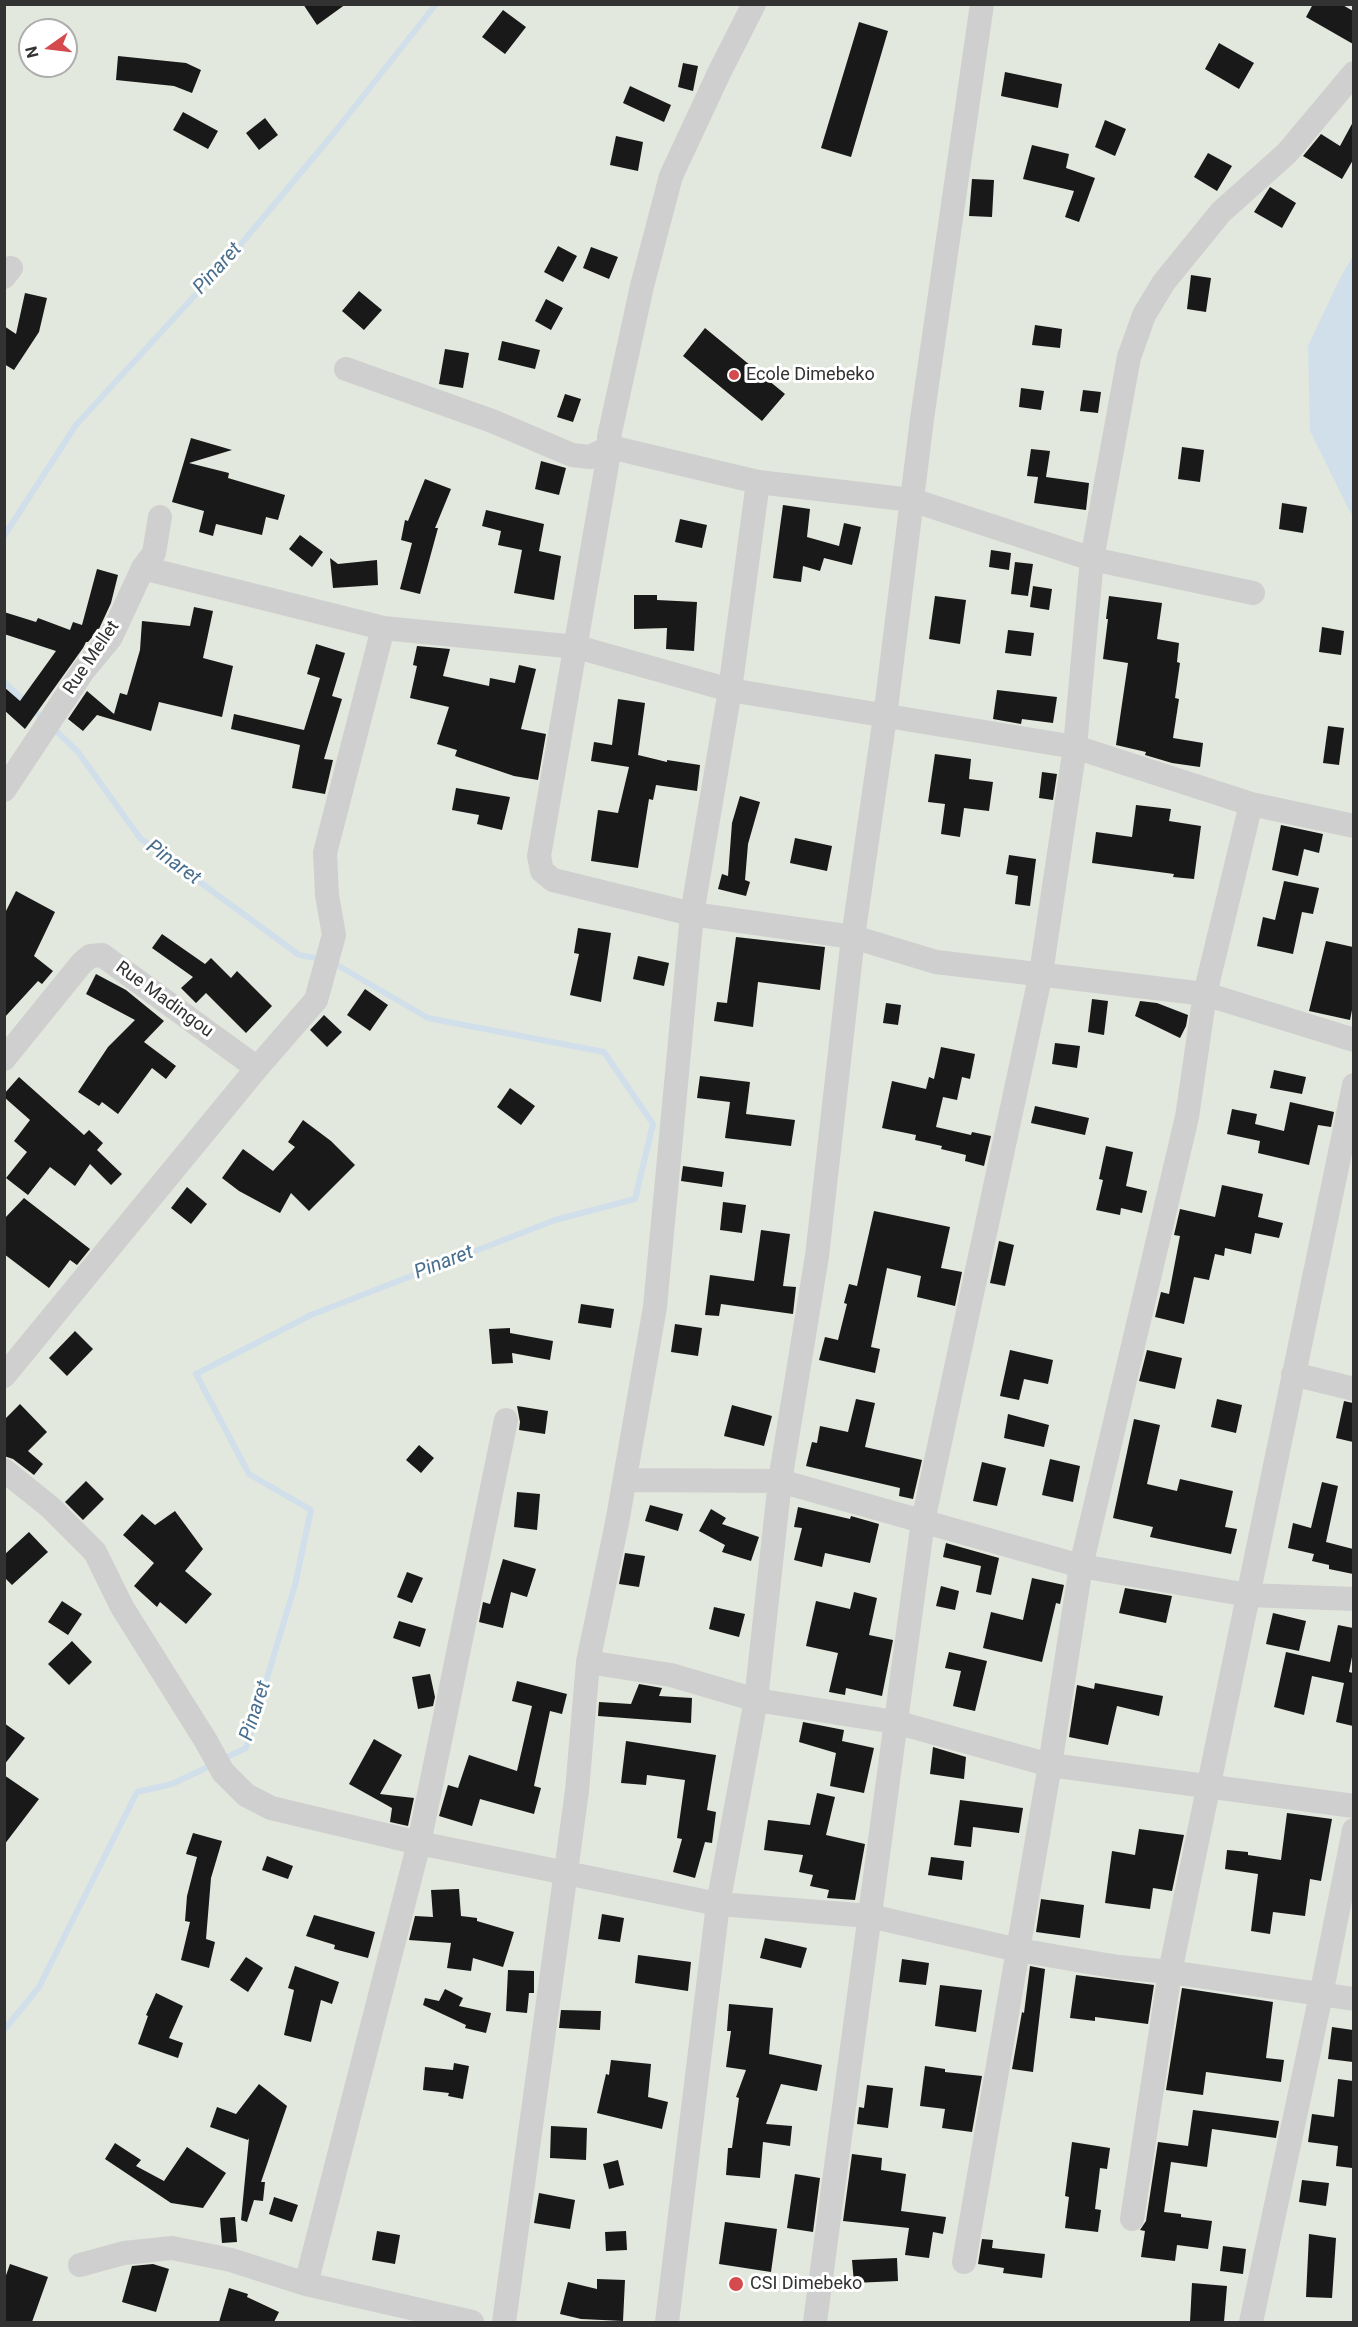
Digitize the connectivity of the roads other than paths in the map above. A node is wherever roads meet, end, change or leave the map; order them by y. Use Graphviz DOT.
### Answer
graph roads {
  1 [pos="754,4"];
  2 [pos="982,4"];
  3 [pos="1353,73"];
  4 [pos="346,369"];
  5 [pos="610,447"];
  6 [pos="758,482"];
  7 [pos="912,500"];
  8 [pos="160,518"];
  9 [pos="1092,559"];
  10 [pos="144,568"];
  11 [pos="1253,593"];
  12 [pos="383,628"];
  13 [pos="577,647"];
  14 [pos="730,690"];
  15 [pos="885,717"];
  16 [pos="1076,747"];
  17 [pos="4,790"];
  18 [pos="1251,804"];
  19 [pos="1353,826"];
  20 [pos="692,914"];
  21 [pos="853,936"];
  22 [pos="1041,973"];
  23 [pos="1205,994"];
  24 [pos="1353,1040"];
  25 [pos="4,1059"];
  26 [pos="257,1068"];
  27 [pos="1353,1085"];
  28 [pos="1293,1374"];
  29 [pos="4,1376"];
  30 [pos="1353,1389"];
  31 [pos="506,1420"];
  32 [pos="4,1470"];
  33 [pos="625,1480"];
  34 [pos="780,1481"];
  35 [pos="923,1521"];
  36 [pos="1082,1566"];
  37 [pos="1248,1594"];
  38 [pos="1353,1599"];
  39 [pos="588,1662"];
  40 [pos="756,1700"];
  41 [pos="895,1722"];
  42 [pos="1050,1765"];
  43 [pos="1208,1785"];
  44 [pos="1353,1806"];
  45 [pos="1353,1830"];
  46 [pos="419,1843"];
  47 [pos="565,1873"];
  48 [pos="718,1904"];
  49 [pos="870,1916"];
  50 [pos="1018,1950"];
  51 [pos="1170,1972"];
  52 [pos="1321,1995"];
  53 [pos="1353,1999"];
  54 [pos="1132,2219"];
  55 [pos="964,2262"];
  56 [pos="80,2265"];
  57 [pos="306,2284"];
  58 [pos="472,2322"];
  59 [pos="504,2322"];
  60 [pos="667,2322"];
  61 [pos="815,2322"];
  62 [pos="1251,2322"];
  1 -- 5 [label="street"];
  2 -- 7 [label="street"];
  3 -- 9 [label="street"];
  4 -- 5 [label="street"];
  5 -- 6 [label="street"];
  5 -- 13 [label="street"];
  6 -- 7 [label="street"];
  6 -- 14 [label="street"];
  7 -- 9 [label="street"];
  7 -- 15 [label="street"];
  8 -- 10 [label="street, Rue Mellet"];
  9 -- 11 [label="street"];
  9 -- 16 [label="street"];
  10 -- 12 [label="street"];
  10 -- 17 [label="street, Rue Mellet"];
  12 -- 13 [label="street"];
  12 -- 26 [label="street"];
  13 -- 14 [label="street"];
  13 -- 20 [label="street"];
  14 -- 15 [label="street"];
  14 -- 20 [label="street"];
  15 -- 16 [label="street"];
  15 -- 21 [label="street"];
  16 -- 18 [label="street"];
  16 -- 22 [label="street"];
  18 -- 19 [label="street"];
  18 -- 23 [label="street"];
  20 -- 21 [label="street"];
  20 -- 33 [label="street"];
  21 -- 22 [label="street"];
  21 -- 34 [label="street"];
  22 -- 23 [label="street"];
  22 -- 35 [label="street"];
  23 -- 24 [label="street"];
  23 -- 36 [label="street"];
  25 -- 26 [label="street, Rue Madingou"];
  26 -- 29 [label="street"];
  27 -- 28 [label="street"];
  28 -- 30 [label="street"];
  28 -- 37 [label="street"];
  31 -- 46 [label="street"];
  32 -- 46 [label="street"];
  33 -- 34 [label="street"];
  33 -- 39 [label="street"];
  34 -- 35 [label="street"];
  34 -- 40 [label="street"];
  35 -- 36 [label="street"];
  35 -- 41 [label="street"];
  36 -- 37 [label="street"];
  36 -- 42 [label="street"];
  37 -- 38 [label="street"];
  37 -- 43 [label="street"];
  39 -- 40 [label="street"];
  39 -- 47 [label="street"];
  40 -- 41 [label="street"];
  40 -- 48 [label="street"];
  41 -- 42 [label="street"];
  41 -- 49 [label="street"];
  42 -- 43 [label="street"];
  42 -- 50 [label="street"];
  43 -- 44 [label="street"];
  43 -- 51 [label="street"];
  45 -- 52 [label="street"];
  46 -- 47 [label="street"];
  46 -- 57 [label="street"];
  47 -- 48 [label="street"];
  47 -- 59 [label="street"];
  48 -- 49 [label="street"];
  48 -- 60 [label="street"];
  49 -- 50 [label="street"];
  49 -- 61 [label="street"];
  50 -- 51 [label="street"];
  50 -- 55 [label="street"];
  51 -- 52 [label="street"];
  51 -- 54 [label="street"];
  52 -- 53 [label="street"];
  52 -- 62 [label="street"];
  56 -- 57 [label="street"];
  57 -- 58 [label="street"];
}
